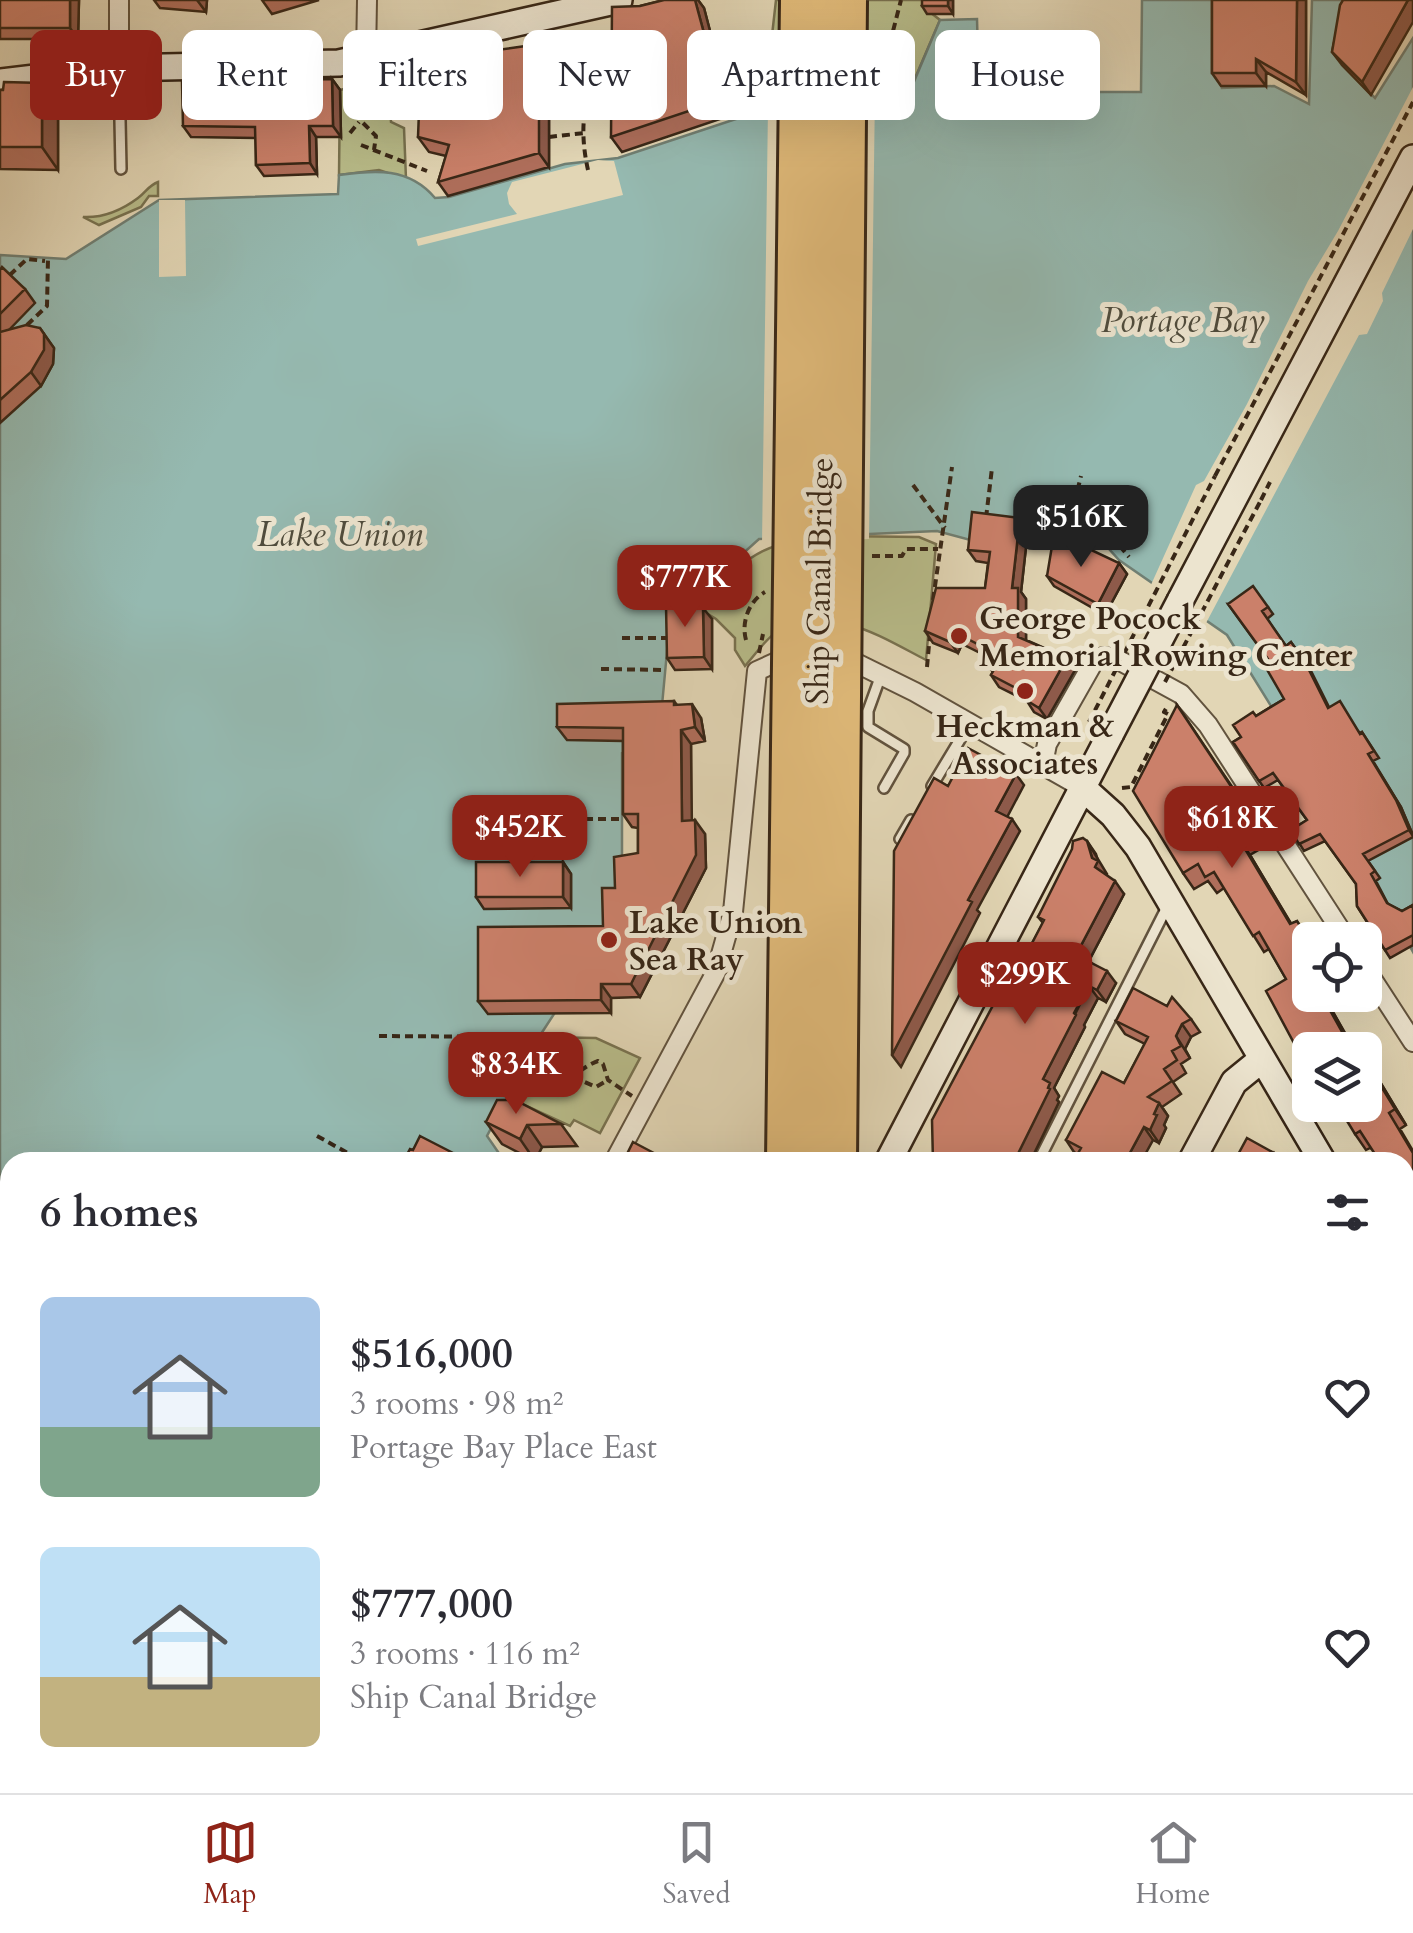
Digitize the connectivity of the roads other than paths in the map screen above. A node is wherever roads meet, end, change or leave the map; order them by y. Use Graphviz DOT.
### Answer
graph roads {
  1 [pos="120,0"];
  2 [pos="367,0"];
  3 [pos="619,0"];
  4 [pos="798,0"];
  5 [pos="826,0"];
  6 [pos="850,0"];
  7 [pos="590,4"];
  8 [pos="120,30"];
  9 [pos="368,30"];
  10 [pos="499,30"];
  11 [pos="343,64"];
  12 [pos="162,67"];
  13 [pos="30,78"];
  14 [pos="0,82"];
  15 [pos="120,120"];
  16 [pos="1413,158"];
  17 [pos="120,169"];
  18 [pos="881,675"];
  19 [pos="970,723"];
  20 [pos="1043,764"];
  21 [pos="884,788"];
  22 [pos="1082,788"];
  23 [pos="929,791"];
  24 [pos="919,807"];
  25 [pos="900,840"];
  26 [pos="1169,902"];
  27 [pos="1335,922"];
  28 [pos="1382,994"];
  29 [pos="1413,1042"];
  30 [pos="1261,1060"];
  31 [pos="901,1150"];
  32 [pos="619,1152"];
  33 [pos="783,1152"];
  34 [pos="812,1152"];
  35 [pos="840,1152"];
  36 [pos="1043,1152"];
  37 [pos="1196,1152"];
  38 [pos="1317,1152"];
  1 -- 8 [label="street"];
  2 -- 9 [label="street"];
  3 -- 7 [label="street"];
  4 -- 33 [label="highway, Ship Canal Bridge, bridge"];
  5 -- 34 [label="highway, Ship Canal Bridge, bridge"];
  6 -- 35 [label="highway, Ship Canal Bridge, bridge"];
  7 -- 10 [label="street"];
  11 -- 12 [label="street"];
  13 -- 14 [label="street"];
  15 -- 17 [label="lane"];
  16 -- 22 [label="street, bridge"];
  18 -- 19 [label="street"];
  18 -- 21 [label="lane"];
  18 -- 32 [label="street"];
  19 -- 20 [label="street"];
  19 -- 23 [label="lane"];
  20 -- 22 [label="street"];
  20 -- 27 [label="street"];
  22 -- 26 [label="street"];
  22 -- 31 [label="street"];
  24 -- 25 [label="lane"];
  26 -- 30 [label="street"];
  26 -- 36 [label="lane"];
  28 -- 29 [label="street"];
  30 -- 37 [label="street"];
  30 -- 38 [label="street"];
}
